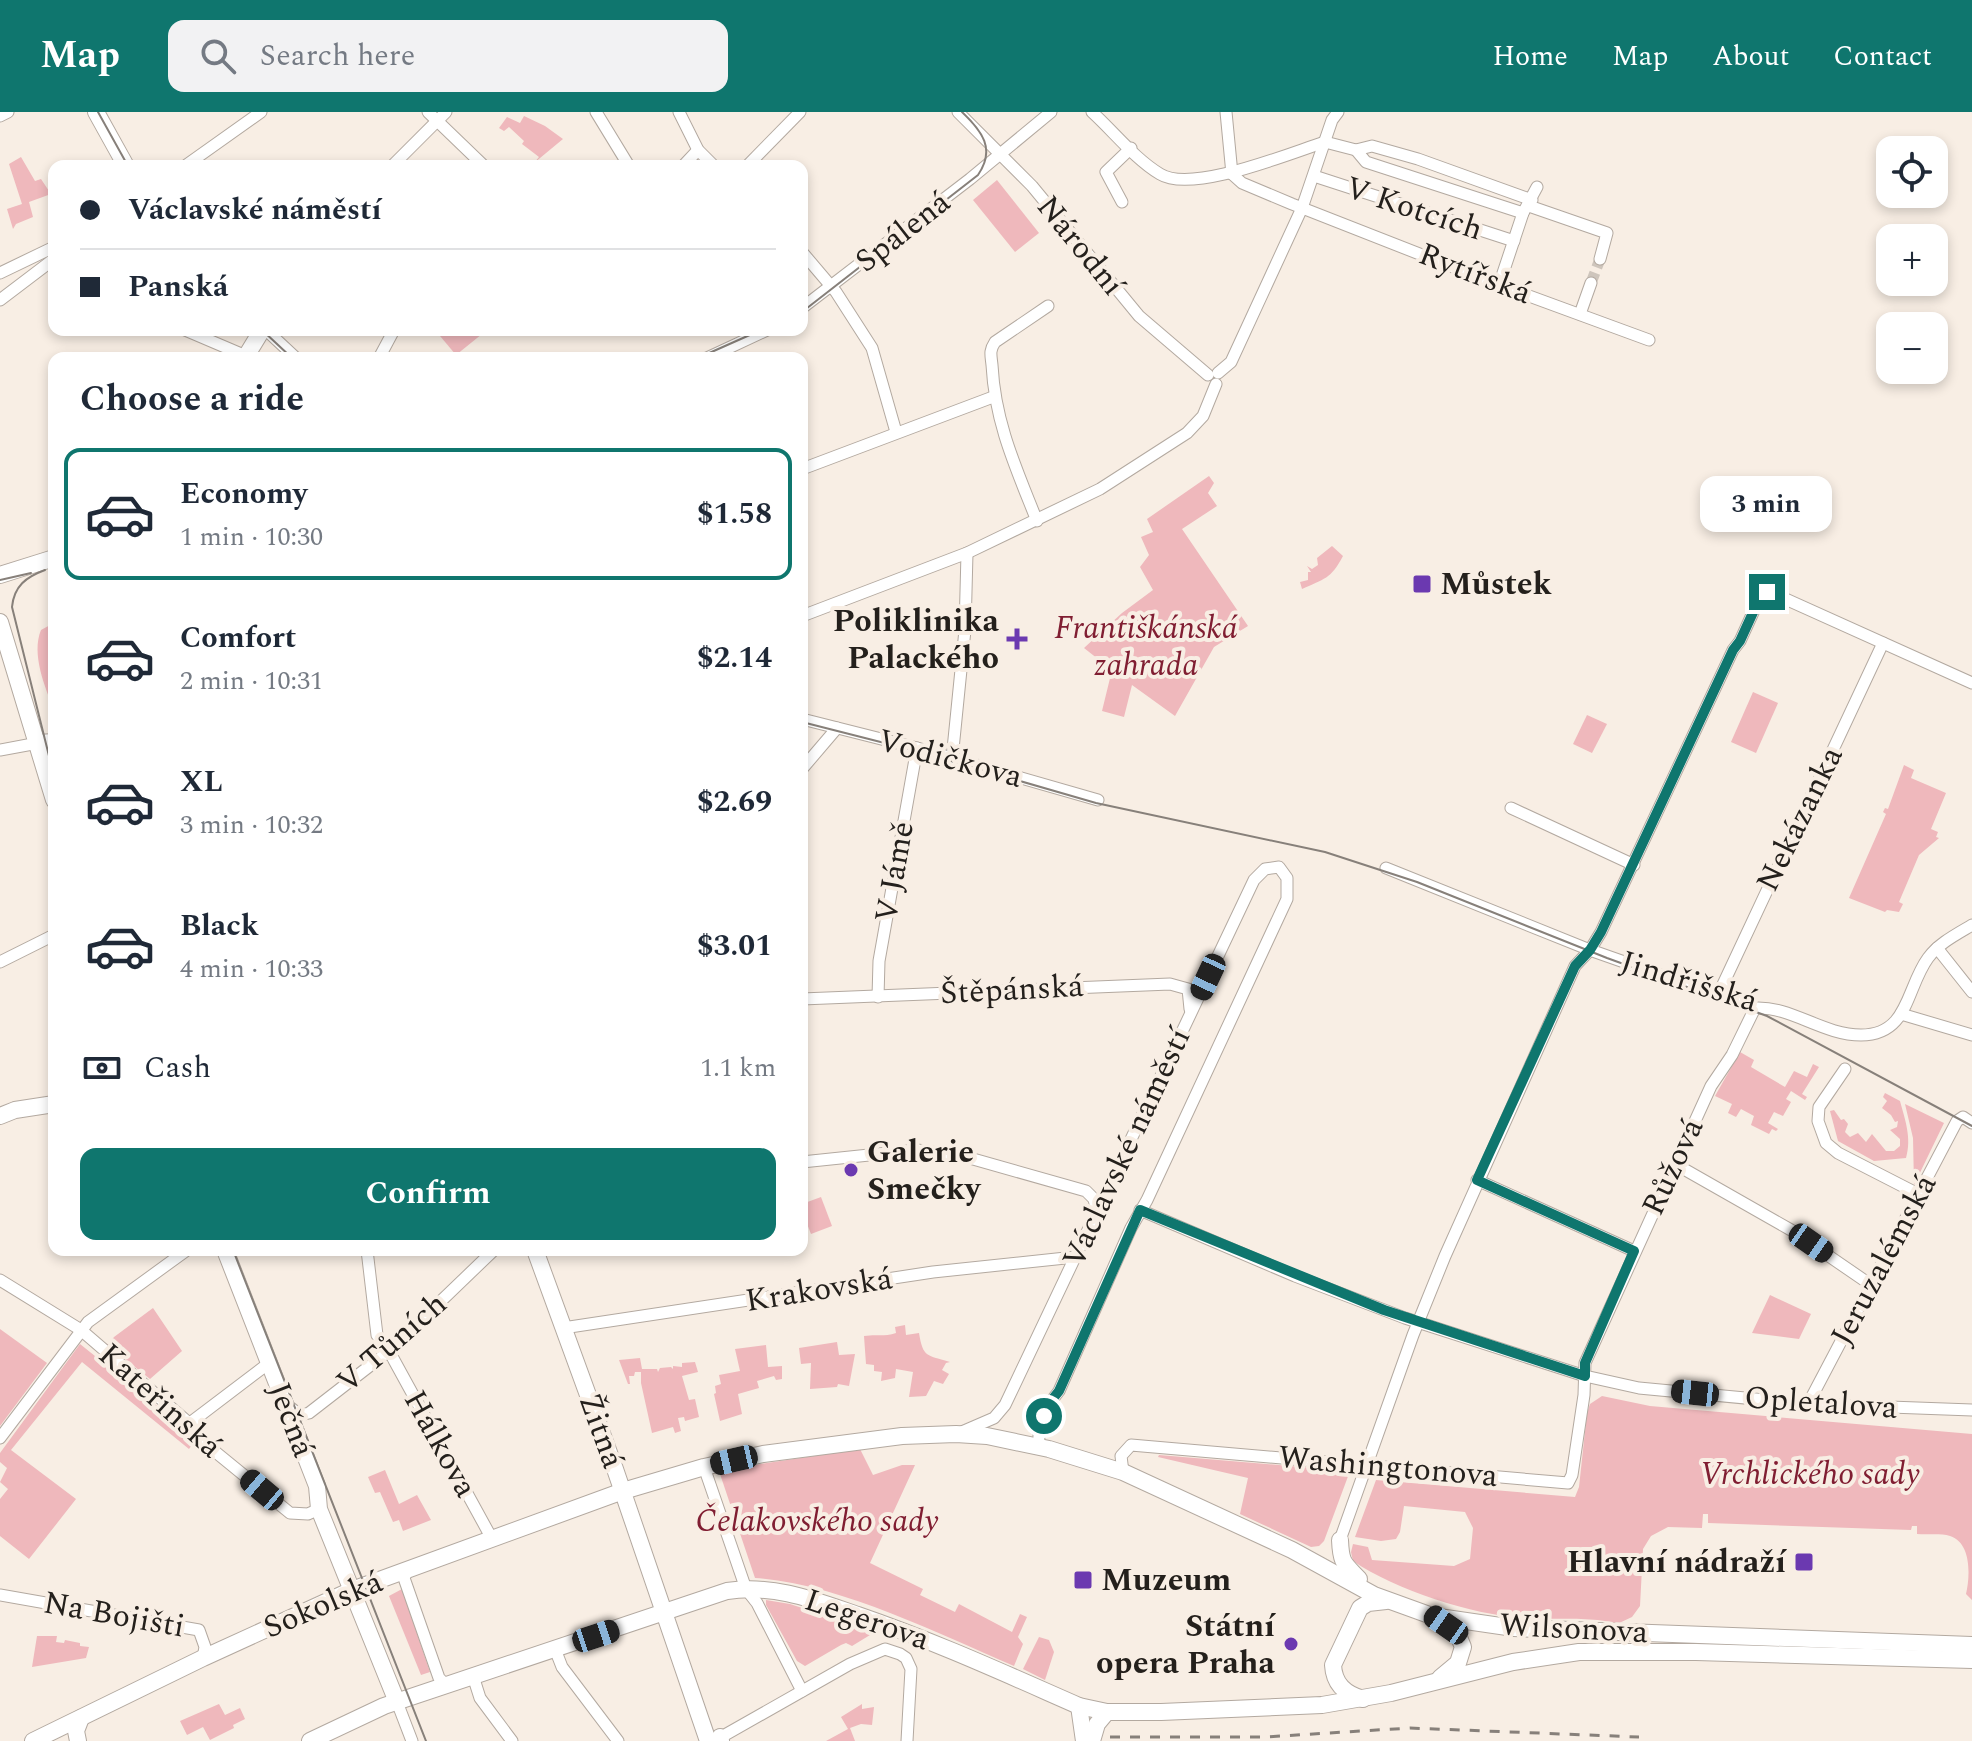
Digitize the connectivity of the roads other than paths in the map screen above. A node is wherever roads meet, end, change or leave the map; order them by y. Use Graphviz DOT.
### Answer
graph roads {
  1 [pos="8,112"];
  2 [pos="96,112"];
  3 [pos="596,112"];
  4 [pos="679,112"];
  5 [pos="800,112"];
  6 [pos="958,112"];
  7 [pos="1051,112"];
  8 [pos="1092,112"];
  9 [pos="1226,112"];
  10 [pos="1338,112"];
  11 [pos="259,113"];
  12 [pos="437,115"];
  13 [pos="0,116"];
  14 [pos="1325,142"];
  15 [pos="1131,148"];
  16 [pos="698,150"];
  17 [pos="1356,150"];
  18 [pos="1002,154"];
  19 [pos="123,160"];
  20 [pos="193,160"];
  21 [pos="397,160"];
  22 [pos="478,160"];
  23 [pos="625,160"];
  24 [pos="689,160"];
  25 [pos="708,160"];
  26 [pos="753,160"];
  27 [pos="1232,174"];
  28 [pos="1314,176"];
  29 [pos="1537,187"];
  30 [pos="1122,202"];
  31 [pos="1528,206"];
  32 [pos="1302,208"];
  33 [pos="1514,241"];
  34 [pos="48,250"];
  35 [pos="808,259"];
  36 [pos="1600,259"];
  37 [pos="48,264"];
  38 [pos="0,273"];
  39 [pos="1591,283"];
  40 [pos="1499,285"];
  41 [pos="831,286"];
  42 [pos="0,300"];
  43 [pos="808,303"];
  44 [pos="1048,306"];
  45 [pos="1580,314"];
  46 [pos="199,336"];
  47 [pos="271,336"];
  48 [pos="754,336"];
  49 [pos="1649,340"];
  50 [pos="235,352"];
  51 [pos="289,352"];
  52 [pos="720,352"];
  53 [pos="1214,378"];
  54 [pos="993,397"];
  55 [pos="896,432"];
  56 [pos="808,467"];
  57 [pos="1037,521"];
  58 [pos="967,553"];
  59 [pos="48,560"];
  60 [pos="32,564"];
  61 [pos="0,565"];
  62 [pos="0,575"];
  63 [pos="808,614"];
  64 [pos="0,622"];
  65 [pos="1883,643"];
  66 [pos="1972,683"];
  67 [pos="808,721"];
  68 [pos="837,728"];
  69 [pos="46,743"];
  70 [pos="917,748"];
  71 [pos="0,750"];
  72 [pos="952,759"];
  73 [pos="808,762"];
  74 [pos="1098,800"];
  75 [pos="1511,808"];
  76 [pos="1634,865"];
  77 [pos="1386,868"];
  78 [pos="1972,925"];
  79 [pos="48,938"];
  80 [pos="1937,948"];
  81 [pos="1590,950"];
  82 [pos="0,962"];
  83 [pos="1972,992"];
  84 [pos="1718,995"];
  85 [pos="878,997"];
  86 [pos="808,999"];
  87 [pos="1755,1008"];
  88 [pos="1901,1014"];
  89 [pos="1186,1021"];
  90 [pos="1972,1035"];
  91 [pos="1845,1069"];
  92 [pos="48,1105"];
  93 [pos="0,1116"];
  94 [pos="1967,1120"];
  95 [pos="808,1161"];
  96 [pos="1675,1164"];
  97 [pos="1477,1180"];
  98 [pos="1918,1194"];
  99 [pos="1140,1210"];
  100 [pos="1097,1213"];
  101 [pos="1634,1251"];
  102 [pos="179,1256"];
  103 [pos="227,1256"];
  104 [pos="368,1256"];
  105 [pos="488,1256"];
  106 [pos="537,1256"];
  107 [pos="1075,1257"];
  108 [pos="0,1280"];
  109 [pos="1871,1285"];
  110 [pos="1418,1323"];
  111 [pos="563,1328"];
  112 [pos="81,1330"];
  113 [pos="389,1351"];
  114 [pos="269,1363"];
  115 [pos="1585,1376"];
  116 [pos="284,1401"];
  117 [pos="1808,1404"];
  118 [pos="1972,1413"];
  119 [pos="190,1423"];
  120 [pos="956,1434"];
  121 [pos="0,1438"];
  122 [pos="1039,1447"];
  123 [pos="1367,1466"];
  124 [pos="704,1467"];
  125 [pos="1123,1472"];
  126 [pos="623,1491"];
  127 [pos="319,1509"];
  128 [pos="491,1537"];
  129 [pos="1340,1540"];
  130 [pos="1292,1550"];
  131 [pos="408,1569"];
  132 [pos="746,1589"];
  133 [pos="352,1590"];
  134 [pos="0,1595"];
  135 [pos="1381,1598"];
  136 [pos="663,1613"];
  137 [pos="1432,1616"];
  138 [pos="1972,1638"];
  139 [pos="1947,1642"];
  140 [pos="1972,1645"];
  141 [pos="555,1649"];
  142 [pos="203,1658"];
  143 [pos="1902,1658"];
  144 [pos="1972,1660"];
  145 [pos="1972,1668"];
  146 [pos="473,1676"];
  147 [pos="1435,1682"];
  148 [pos="449,1684"];
  149 [pos="802,1691"];
  150 [pos="1363,1699"];
  151 [pos="397,1702"];
  152 [pos="1079,1706"];
  153 [pos="1107,1712"];
  154 [pos="81,1718"];
  155 [pos="722,1738"];
  156 [pos="33,1741"];
  157 [pos="78,1741"];
  158 [pos="310,1741"];
  159 [pos="412,1741"];
  160 [pos="512,1741"];
  161 [pos="618,1741"];
  162 [pos="907,1741"];
  163 [pos="1084,1741"];
  164 [pos="1092,1741"];
  1 -- 13 [label="street"];
  2 -- 19 [label="main road"];
  3 -- 23 [label="street"];
  4 -- 16 [label="street"];
  5 -- 26 [label="street"];
  6 -- 18 [label="street, Národní"];
  7 -- 18 [label="street, Spálená"];
  8 -- 15 [label="street"];
  9 -- 27 [label="street"];
  10 -- 14 [label="street"];
  11 -- 20 [label="street"];
  12 -- 21 [label="street"];
  12 -- 22 [label="street"];
  14 -- 17 [label="street"];
  14 -- 27 [label="street"];
  14 -- 28 [label="street"];
  15 -- 27 [label="street"];
  15 -- 30 [label="street"];
  16 -- 24 [label="street"];
  16 -- 25 [label="street"];
  17 -- 31 [label="street"];
  17 -- 31 [label="street"];
  18 -- 41 [label="street, Spálená"];
  18 -- 53 [label="street, Národní"];
  27 -- 32 [label="street, Rytířská"];
  28 -- 32 [label="street"];
  28 -- 33 [label="street, V Kotcích"];
  29 -- 31 [label="street"];
  31 -- 33 [label="street"];
  31 -- 36 [label="street"];
  32 -- 40 [label="street, Rytířská"];
  32 -- 53 [label="street"];
  33 -- 40 [label="street"];
  34 -- 38 [label="street"];
  35 -- 41 [label="street"];
  37 -- 42 [label="street"];
  39 -- 45 [label="street"];
  40 -- 45 [label="street, Rytířská"];
  41 -- 43 [label="street, Spálená"];
  41 -- 55 [label="street"];
  44 -- 54 [label="street"];
  45 -- 49 [label="street, Rytířská"];
  46 -- 50 [label="street"];
  47 -- 51 [label="street"];
  48 -- 52 [label="street"];
  53 -- 57 [label="street"];
  54 -- 55 [label="street"];
  54 -- 57 [label="street"];
  55 -- 56 [label="street"];
  57 -- 58 [label="street"];
  58 -- 63 [label="street"];
  58 -- 72 [label="street"];
  59 -- 60 [label="main road"];
  60 -- 61 [label="main road"];
  60 -- 62 [label="main road"];
  64 -- 69 [label="main road"];
  65 -- 66 [label="street"];
  65 -- 76 [label="street"];
  65 -- 84 [label="street, Nekázanka"];
  67 -- 68 [label="street, Vodičkova"];
  68 -- 70 [label="street, Vodičkova"];
  68 -- 73 [label="street"];
  69 -- 71 [label="street"];
  70 -- 72 [label="street, Vodičkova"];
  70 -- 85 [label="street, V Jámě"];
  72 -- 74 [label="street, Vodičkova"];
  75 -- 76 [label="street"];
  76 -- 81 [label="street"];
  77 -- 81 [label="street, Jindřišská"];
  78 -- 80 [label="street"];
  79 -- 82 [label="street"];
  80 -- 83 [label="street"];
  80 -- 88 [label="street"];
  81 -- 84 [label="street, Jindřišská"];
  81 -- 97 [label="street"];
  84 -- 87 [label="street, Jindřišská"];
  85 -- 86 [label="street, Štěpánská"];
  85 -- 89 [label="street, Štěpánská"];
  87 -- 88 [label="street, Jindřišská"];
  87 -- 96 [label="street, Růžová"];
  88 -- 90 [label="street"];
  89 -- 99 [label="street, Václavské náměstí"];
  89 -- 100 [label="street, Václavské náměstí"];
  91 -- 98 [label="street"];
  92 -- 93 [label="main road"];
  94 -- 98 [label="street, Jeruzalémská"];
  95 -- 100 [label="street"];
  96 -- 101 [label="street, Růžová"];
  96 -- 109 [label="street"];
  97 -- 101 [label="street"];
  97 -- 110 [label="street"];
  98 -- 109 [label="street, Jeruzalémská"];
  99 -- 110 [label="street, Opletalova"];
  99 -- 122 [label="street, Václavské náměstí"];
  100 -- 107 [label="street, Václavské náměstí"];
  101 -- 115 [label="street, Růžová"];
  102 -- 112 [label="street"];
  103 -- 114 [label="main road, Ječná"];
  104 -- 113 [label="street, Hálkova"];
  105 -- 113 [label="street, V Tůních"];
  106 -- 111 [label="main road, Žitná"];
  107 -- 111 [label="street, Krakovská"];
  107 -- 120 [label="street, Václavské náměstí"];
  108 -- 112 [label="street, Kateřinská"];
  109 -- 117 [label="street, Jeruzalémská"];
  110 -- 115 [label="street, Opletalova"];
  110 -- 123 [label="street"];
  111 -- 126 [label="main road, Žitná"];
  112 -- 119 [label="street, Kateřinská"];
  112 -- 121 [label="street"];
  113 -- 116 [label="street, V Tůních"];
  113 -- 128 [label="street, Hálkova"];
  114 -- 116 [label="main road, Ječná"];
  114 -- 119 [label="street"];
  115 -- 117 [label="street, Opletalova"];
  115 -- 123 [label="street, Washingtonova"];
  116 -- 127 [label="main road, Ječná"];
  117 -- 118 [label="street, Opletalova"];
  119 -- 127 [label="street, Kateřinská"];
  120 -- 122 [label="main road, Wilsonova"];
  120 -- 124 [label="main road, Wilsonova"];
  122 -- 125 [label="main road, Wilsonova"];
  123 -- 125 [label="street, Washingtonova"];
  123 -- 129 [label="street"];
  124 -- 126 [label="main road, Sokolská"];
  124 -- 132 [label="street"];
  125 -- 130 [label="main road, Wilsonova"];
  126 -- 128 [label="main road, Sokolská"];
  126 -- 136 [label="main road, Žitná"];
  127 -- 133 [label="main road, Ječná"];
  128 -- 131 [label="main road, Sokolská"];
  129 -- 130 [label="main road"];
  129 -- 135 [label="main road"];
  130 -- 135 [label="main road, Wilsonova"];
  131 -- 133 [label="main road, Sokolská"];
  131 -- 148 [label="street"];
  132 -- 136 [label="main road, Legerova"];
  132 -- 149 [label="street"];
  132 -- 152 [label="main road, Legerova"];
  133 -- 142 [label="main road, Sokolská"];
  133 -- 151 [label="main road, Ječná"];
  134 -- 142 [label="street, Na Bojišti"];
  135 -- 137 [label="main road, Wilsonova"];
  135 -- 150 [label="main road"];
  136 -- 141 [label="main road, Legerova"];
  136 -- 155 [label="main road, Žitná"];
  137 -- 139 [label="main road, Wilsonova"];
  137 -- 147 [label="main road"];
  138 -- 139 [label="main road"];
  139 -- 140 [label="main road, Wilsonova"];
  141 -- 146 [label="main road, Legerova"];
  141 -- 161 [label="street"];
  142 -- 154 [label="main road, Sokolská"];
  143 -- 144 [label="main road, Wilsonova"];
  143 -- 145 [label="main road"];
  143 -- 147 [label="main road, Wilsonova"];
  146 -- 148 [label="main road, Legerova"];
  146 -- 160 [label="street"];
  147 -- 150 [label="main road, Legerova"];
  148 -- 151 [label="main road, Legerova"];
  149 -- 155 [label="street"];
  149 -- 162 [label="street"];
  150 -- 153 [label="main road, Legerova"];
  151 -- 158 [label="main road, Legerova"];
  151 -- 159 [label="street"];
  152 -- 153 [label="main road, Legerova"];
  152 -- 163 [label="main road"];
  153 -- 164 [label="main road"];
  154 -- 156 [label="main road, Sokolská"];
  154 -- 157 [label="main road"];
}
